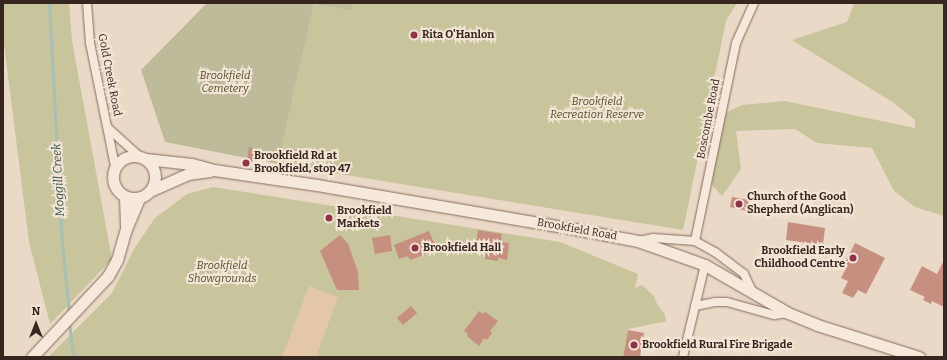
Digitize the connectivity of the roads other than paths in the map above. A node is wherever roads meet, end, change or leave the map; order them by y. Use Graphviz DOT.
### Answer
graph roads {
  1 [pos="87,3"];
  2 [pos="754,3"];
  3 [pos="108,128"];
  4 [pos="143,157"];
  5 [pos="115,166"];
  6 [pos="214,170"];
  7 [pos="152,190"];
  8 [pos="125,196"];
  9 [pos="140,198"];
  10 [pos="126,229"];
  11 [pos="638,241"];
  12 [pos="696,242"];
  13 [pos="706,265"];
  14 [pos="754,295"];
  15 [pos="695,306"];
  16 [pos="788,313"];
  17 [pos="32,357"];
  18 [pos="683,357"];
  19 [pos="919,357"];
  1 -- 3 [label="street, Gold Creek Road"];
  2 -- 12 [label="street, Boscombe Road"];
  3 -- 4 [label="street, Gold Creek Road"];
  3 -- 5 [label="street, Gold Creek Road"];
  4 -- 5 [label="main road"];
  4 -- 6 [label="main road, Brookfield Road"];
  4 -- 7 [label="main road"];
  5 -- 8 [label="main road"];
  6 -- 7 [label="main road, Brookfield Road"];
  6 -- 11 [label="main road, Brookfield Road"];
  7 -- 9 [label="main road"];
  8 -- 9 [label="main road"];
  8 -- 10 [label="main road"];
  9 -- 10 [label="main road"];
  10 -- 17 [label="main road"];
  11 -- 12 [label="street"];
  11 -- 13 [label="main road, Brookfield Road"];
  12 -- 14 [label="street"];
  13 -- 14 [label="main road, Brookfield Road"];
  13 -- 15 [label="street"];
  14 -- 16 [label="main road, Brookfield Road"];
  15 -- 16 [label="street"];
  15 -- 18 [label="street"];
  16 -- 19 [label="main road, Brookfield Road"];
}
